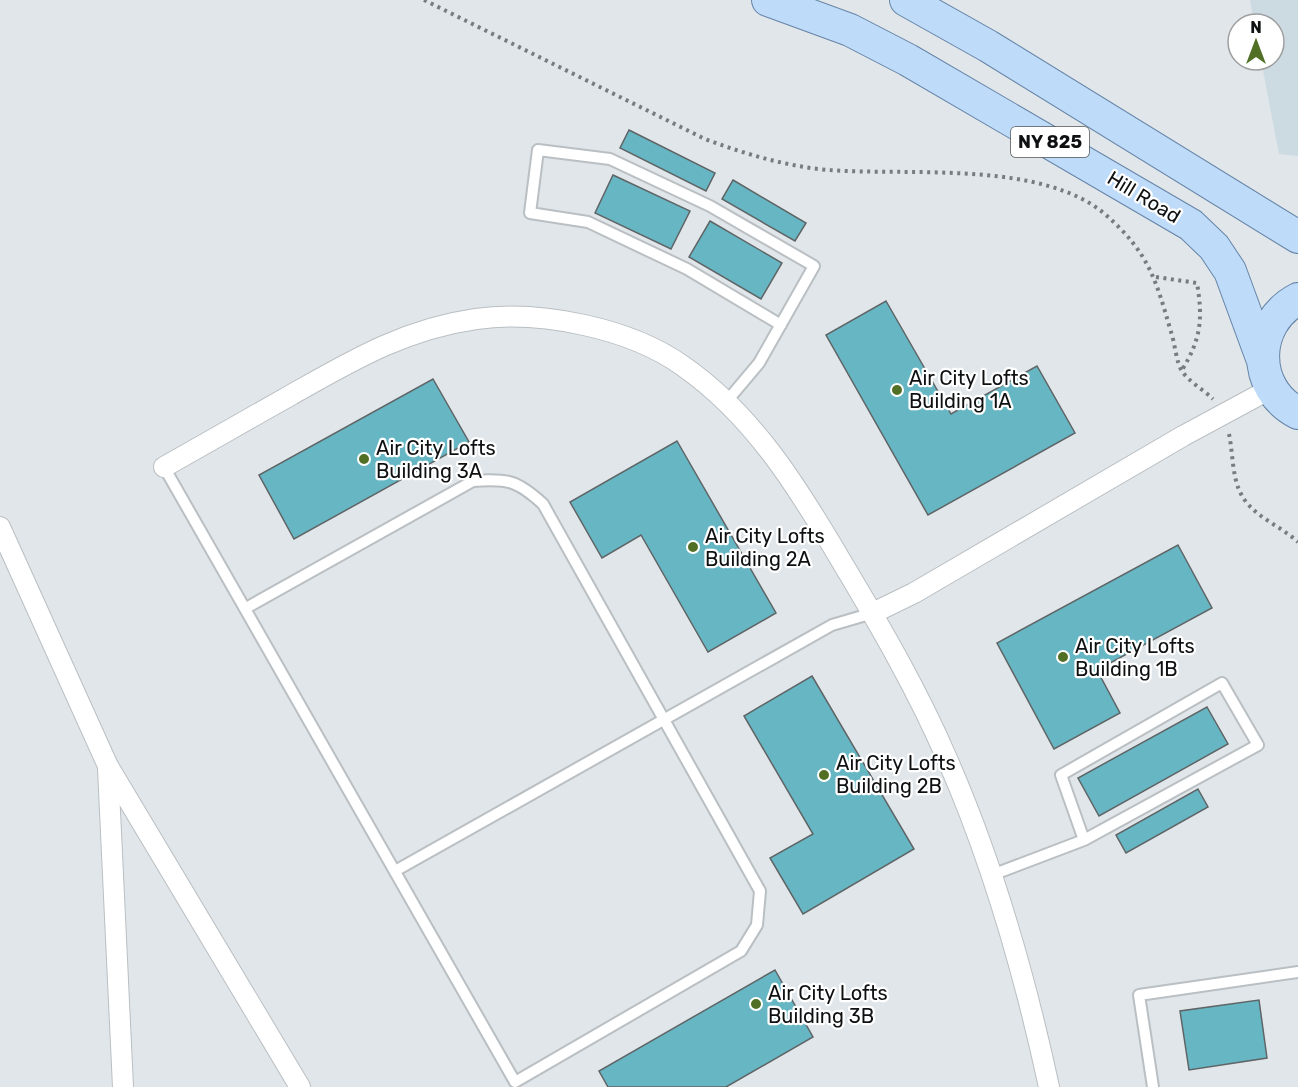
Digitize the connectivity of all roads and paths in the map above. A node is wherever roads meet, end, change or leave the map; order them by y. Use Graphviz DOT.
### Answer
graph roads {
  1 [pos="424,0"];
  2 [pos="768,0"];
  3 [pos="906,0"];
  4 [pos="1298,237"];
  5 [pos="1155,277"];
  6 [pos="1298,299"];
  7 [pos="781,325"];
  8 [pos="1262,358"];
  9 [pos="1182,371"];
  10 [pos="1272,388"];
  11 [pos="727,401"];
  12 [pos="1225,413"];
  13 [pos="1297,419"];
  14 [pos="164,468"];
  15 [pos="0,527"];
  16 [pos="1298,542"];
  17 [pos="246,608"];
  18 [pos="873,613"];
  19 [pos="664,719"];
  20 [pos="108,766"];
  21 [pos="1084,840"];
  22 [pos="395,871"];
  23 [pos="992,875"];
  24 [pos="1298,971"];
  25 [pos="123,1087"];
  26 [pos="300,1087"];
  27 [pos="1049,1087"];
  28 [pos="1153,1087"];
  1 -- 5 [label="path"];
  2 -- 8 [label="main road, Hill Road / NY 825"];
  3 -- 4 [label="main road, NY 825"];
  5 -- 9 [label="path"];
  5 -- 9 [label="path"];
  6 -- 8 [label="main road"];
  7 -- 7 [label="lane"];
  7 -- 11 [label="lane"];
  8 -- 10 [label="main road, NY 825"];
  9 -- 12 [label="path"];
  10 -- 12 [label="street"];
  10 -- 13 [label="main road, NY 825"];
  11 -- 14 [label="street"];
  11 -- 18 [label="street"];
  12 -- 16 [label="path"];
  12 -- 18 [label="street"];
  14 -- 17 [label="lane"];
  15 -- 20 [label="street"];
  17 -- 19 [label="lane"];
  17 -- 22 [label="lane"];
  18 -- 19 [label="lane"];
  18 -- 23 [label="street"];
  19 -- 22 [label="lane"];
  19 -- 22 [label="lane"];
  20 -- 25 [label="street"];
  20 -- 26 [label="street"];
  21 -- 21 [label="lane"];
  21 -- 23 [label="lane"];
  23 -- 27 [label="street"];
  24 -- 28 [label="lane"];
}
